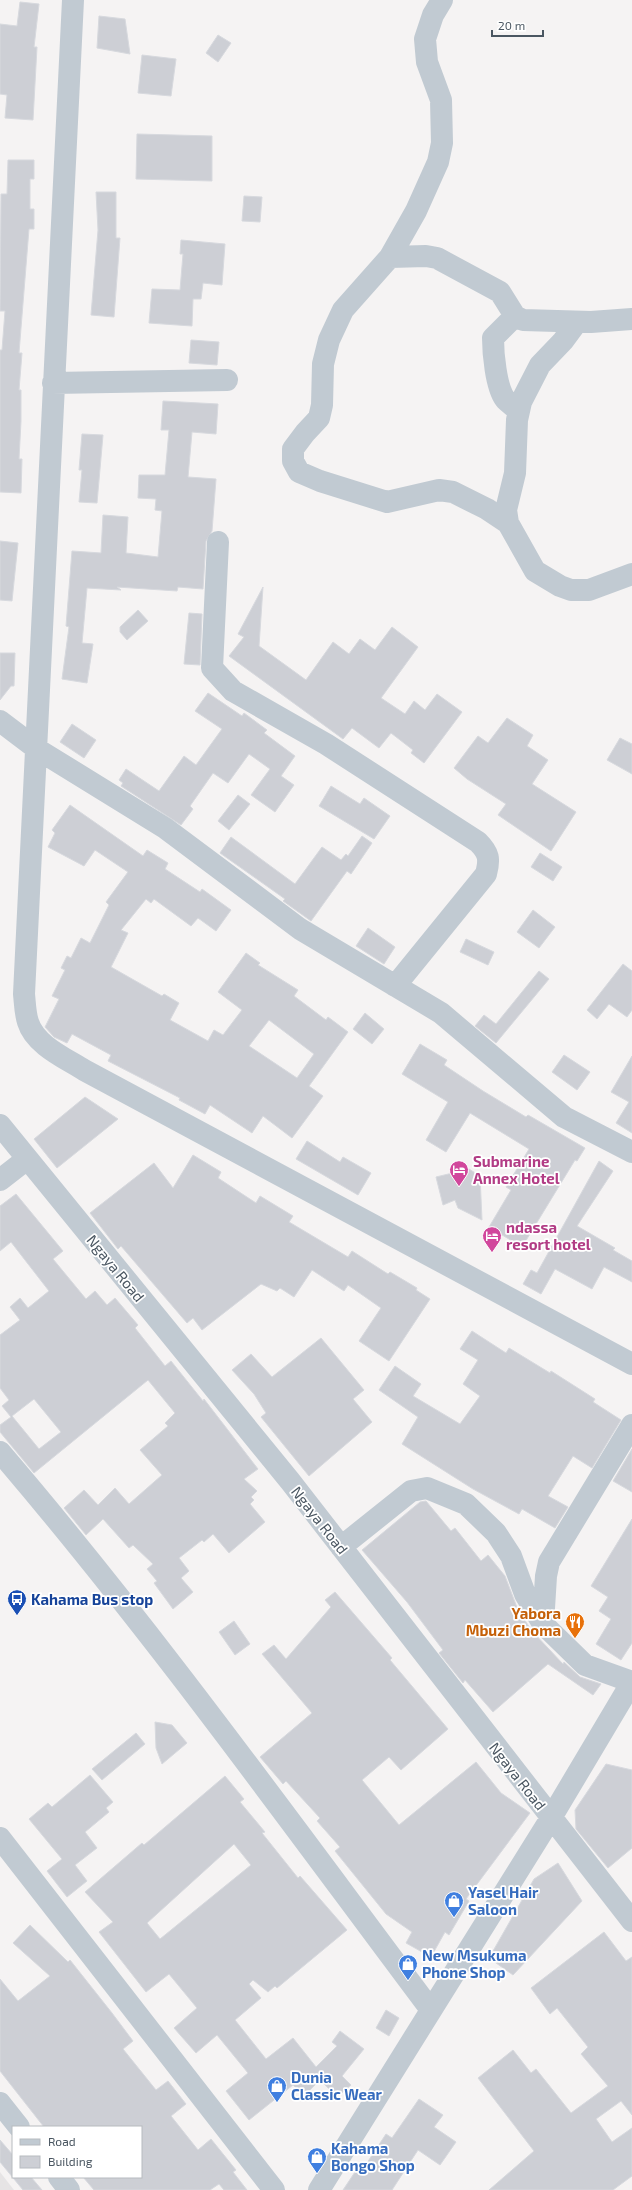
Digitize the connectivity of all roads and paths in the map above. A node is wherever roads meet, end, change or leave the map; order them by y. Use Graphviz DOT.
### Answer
graph roads {
  1 [pos="73,0"];
  2 [pos="442,0"];
  3 [pos="390,257"];
  4 [pos="515,316"];
  5 [pos="632,319"];
  6 [pos="577,322"];
  7 [pos="226,380"];
  8 [pos="53,383"];
  9 [pos="519,411"];
  10 [pos="508,523"];
  11 [pos="218,542"];
  12 [pos="632,574"];
  13 [pos="0,721"];
  14 [pos="37,748"];
  15 [pos="395,986"];
  16 [pos="0,1125"];
  17 [pos="632,1152"];
  18 [pos="28,1159"];
  19 [pos="0,1180"];
  20 [pos="632,1364"];
  21 [pos="632,1425"];
  22 [pos="0,1452"];
  23 [pos="341,1547"];
  24 [pos="543,1624"];
  25 [pos="632,1682"];
  26 [pos="551,1818"];
  27 [pos="0,1838"];
  28 [pos="632,1921"];
  29 [pos="432,2010"];
  30 [pos="0,2103"];
  31 [pos="18,2126"];
  32 [pos="60,2178"];
  33 [pos="69,2190"];
  34 [pos="274,2190"];
  35 [pos="319,2190"];
  1 -- 8 [label="street"];
  2 -- 3 [label="street"];
  3 -- 4 [label="street"];
  3 -- 10 [label="street"];
  4 -- 6 [label="street"];
  4 -- 9 [label="street"];
  5 -- 6 [label="street"];
  6 -- 9 [label="street"];
  7 -- 8 [label="street"];
  8 -- 14 [label="street"];
  9 -- 10 [label="street"];
  10 -- 12 [label="street"];
  11 -- 15 [label="street"];
  13 -- 14 [label="street"];
  14 -- 15 [label="street"];
  14 -- 20 [label="street"];
  15 -- 17 [label="street"];
  16 -- 18 [label="street, Ngaya Road"];
  18 -- 19 [label="street"];
  18 -- 23 [label="street, Ngaya Road"];
  21 -- 24 [label="street"];
  22 -- 29 [label="street"];
  23 -- 24 [label="street"];
  23 -- 26 [label="street, Ngaya Road"];
  24 -- 25 [label="street"];
  25 -- 26 [label="street"];
  26 -- 28 [label="street, Ngaya Road"];
  26 -- 29 [label="street"];
  27 -- 34 [label="street"];
  29 -- 35 [label="street"];
  30 -- 31 [label="street"];
  32 -- 33 [label="street"];
}
